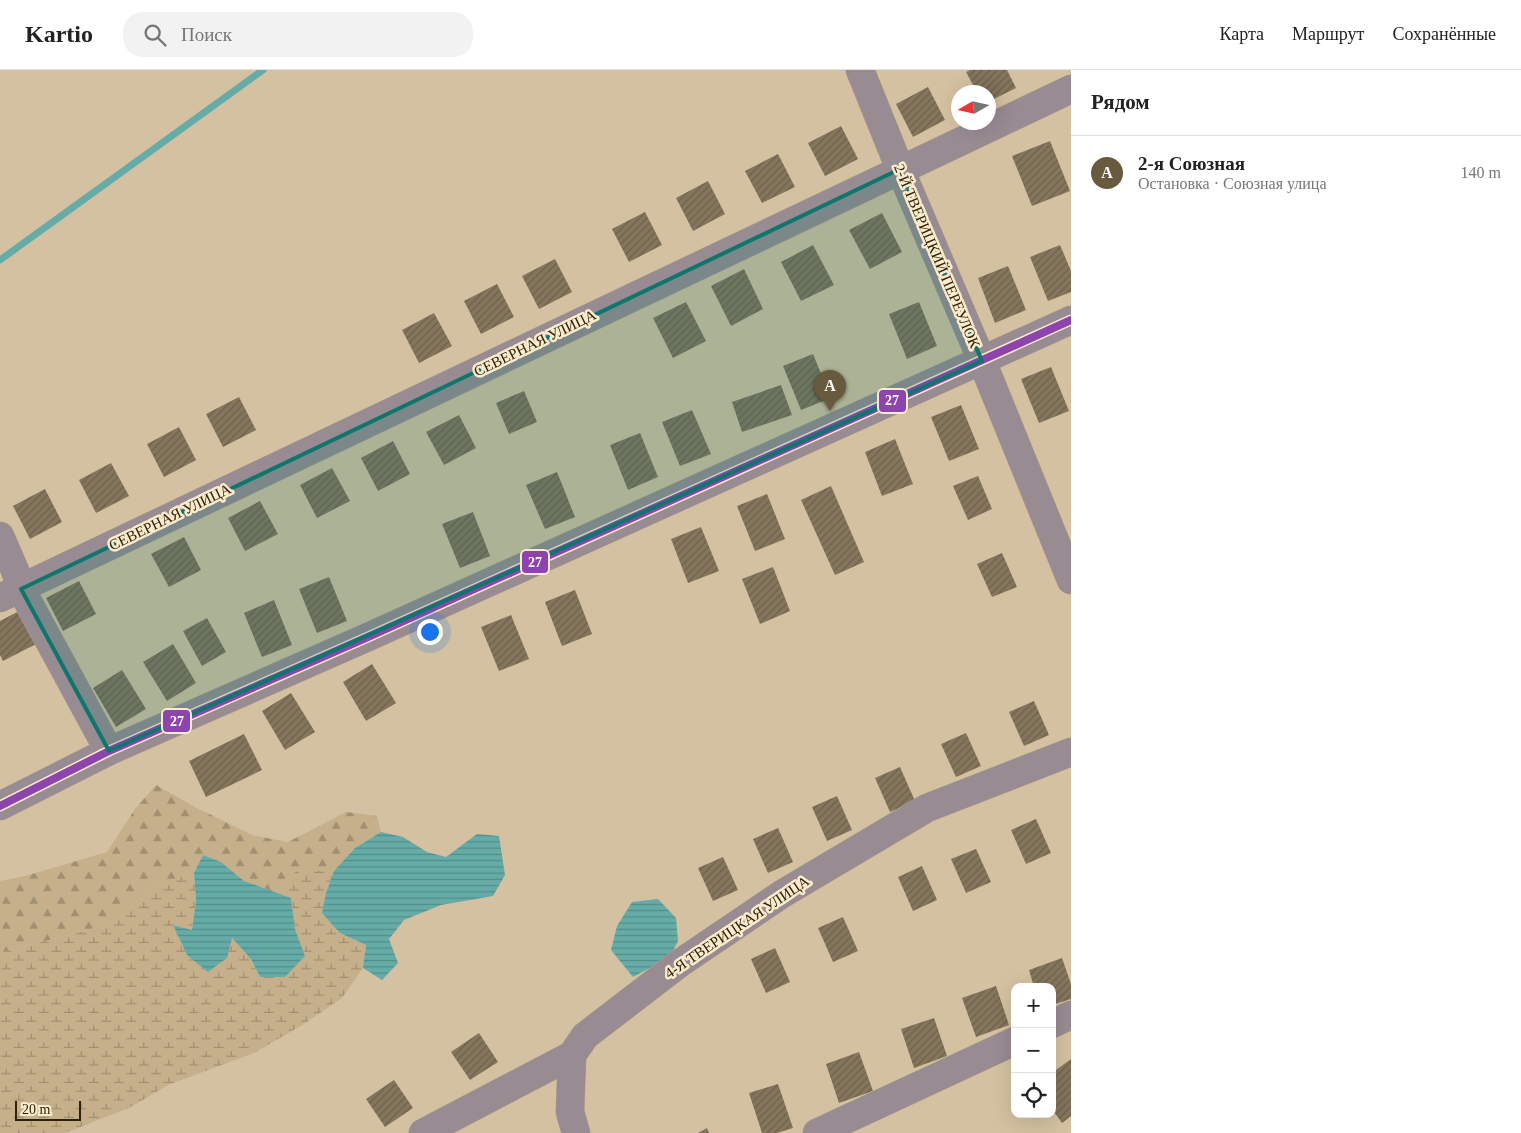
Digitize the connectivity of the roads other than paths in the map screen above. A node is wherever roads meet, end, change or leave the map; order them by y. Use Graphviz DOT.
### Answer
graph roads {
  1 [pos="860,70"];
  2 [pos="1071,89"];
  3 [pos="900,169"];
  4 [pos="1071,320"];
  5 [pos="982,361"];
  6 [pos="0,536"];
  7 [pos="1071,580"];
  8 [pos="10,593"];
  9 [pos="109,751"];
  10 [pos="1071,752"];
  11 [pos="0,806"];
  12 [pos="1071,1015"];
  13 [pos="1056,1022"];
  14 [pos="1011,1043"];
  15 [pos="572,1055"];
  16 [pos="422,1133"];
  17 [pos="576,1133"];
  18 [pos="817,1133"];
  1 -- 3 [label="street, 2-Й ТВЕРИЦКИЙ ПЕРЕУЛОК"];
  2 -- 3 [label="street, СЕВЕРНАЯ УЛИЦА"];
  3 -- 5 [label="street, 2-Й ТВЕРИЦКИЙ ПЕРЕУЛОК"];
  3 -- 8 [label="street, СЕВЕРНАЯ УЛИЦА"];
  4 -- 5 [label="street"];
  5 -- 7 [label="street, 2-Й ТВЕРИЦКИЙ ПЕРЕУЛОК"];
  5 -- 9 [label="street"];
  6 -- 8 [label="street"];
  8 -- 9 [label="street"];
  9 -- 11 [label="street"];
  10 -- 15 [label="street, 4-Я ТВЕРИЦКАЯ УЛИЦА"];
  12 -- 13 [label="street"];
  14 -- 18 [label="street"];
  15 -- 16 [label="street, 4-Я ТВЕРИЦКАЯ УЛИЦА"];
  15 -- 17 [label="street"];
}
